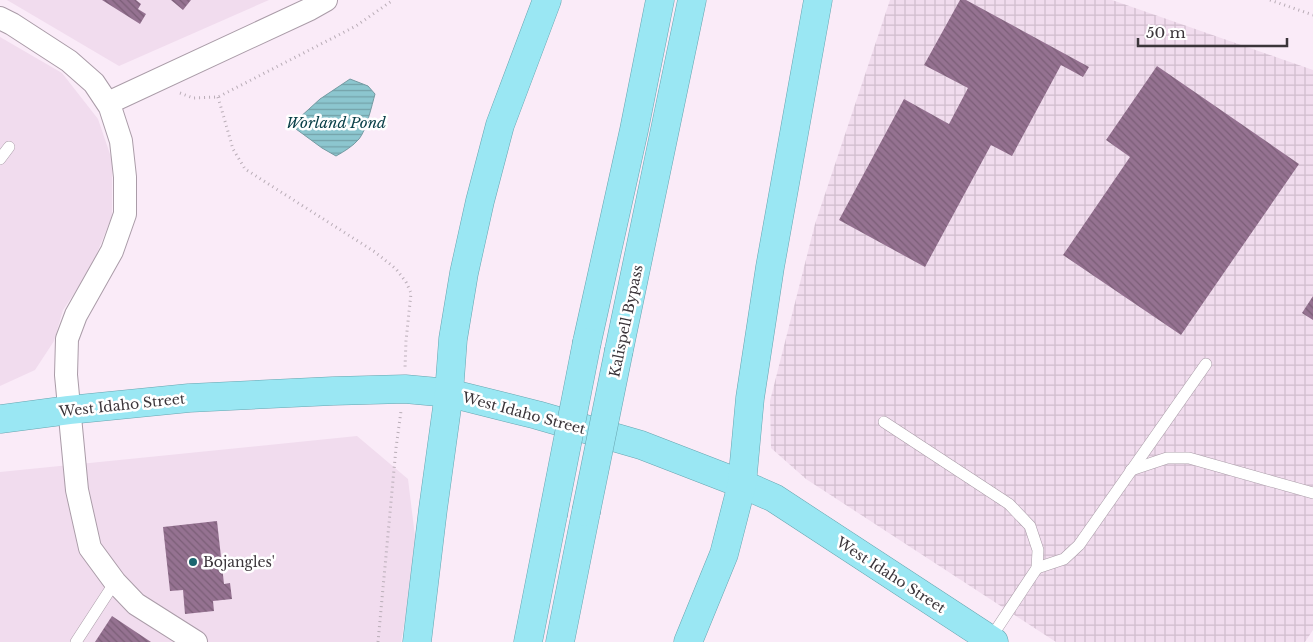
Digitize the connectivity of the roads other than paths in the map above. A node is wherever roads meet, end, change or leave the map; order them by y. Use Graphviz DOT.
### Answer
graph roads {
  1 [pos="326,0"];
  2 [pos="546,0"];
  3 [pos="660,0"];
  4 [pos="692,0"];
  5 [pos="818,0"];
  6 [pos="0,18"];
  7 [pos="108,103"];
  8 [pos="9,147"];
  9 [pos="0,159"];
  10 [pos="1206,364"];
  11 [pos="449,393"];
  12 [pos="68,410"];
  13 [pos="0,419"];
  14 [pos="884,422"];
  15 [pos="1131,470"];
  16 [pos="742,484"];
  17 [pos="1313,493"];
  18 [pos="1037,568"];
  19 [pos="115,582"];
  20 [pos="992,641"];
  21 [pos="76,642"];
  22 [pos="196,642"];
  23 [pos="417,642"];
  24 [pos="528,642"];
  25 [pos="560,642"];
  26 [pos="688,642"];
  1 -- 7 [label="street"];
  2 -- 11 [label="highway"];
  3 -- 24 [label="highway, bridge"];
  4 -- 25 [label="highway, Kalispell Bypass, bridge"];
  5 -- 16 [label="highway"];
  6 -- 7 [label="street"];
  7 -- 12 [label="street"];
  8 -- 9 [label="lane"];
  10 -- 15 [label="lane"];
  11 -- 12 [label="highway, West Idaho Street"];
  11 -- 16 [label="highway, West Idaho Street"];
  11 -- 23 [label="highway"];
  12 -- 13 [label="highway, West Idaho Street"];
  12 -- 19 [label="street"];
  14 -- 18 [label="lane"];
  15 -- 17 [label="lane"];
  15 -- 18 [label="lane"];
  16 -- 20 [label="highway, West Idaho Street"];
  16 -- 26 [label="highway"];
  18 -- 20 [label="lane"];
  19 -- 21 [label="lane"];
  19 -- 22 [label="street"];
}
